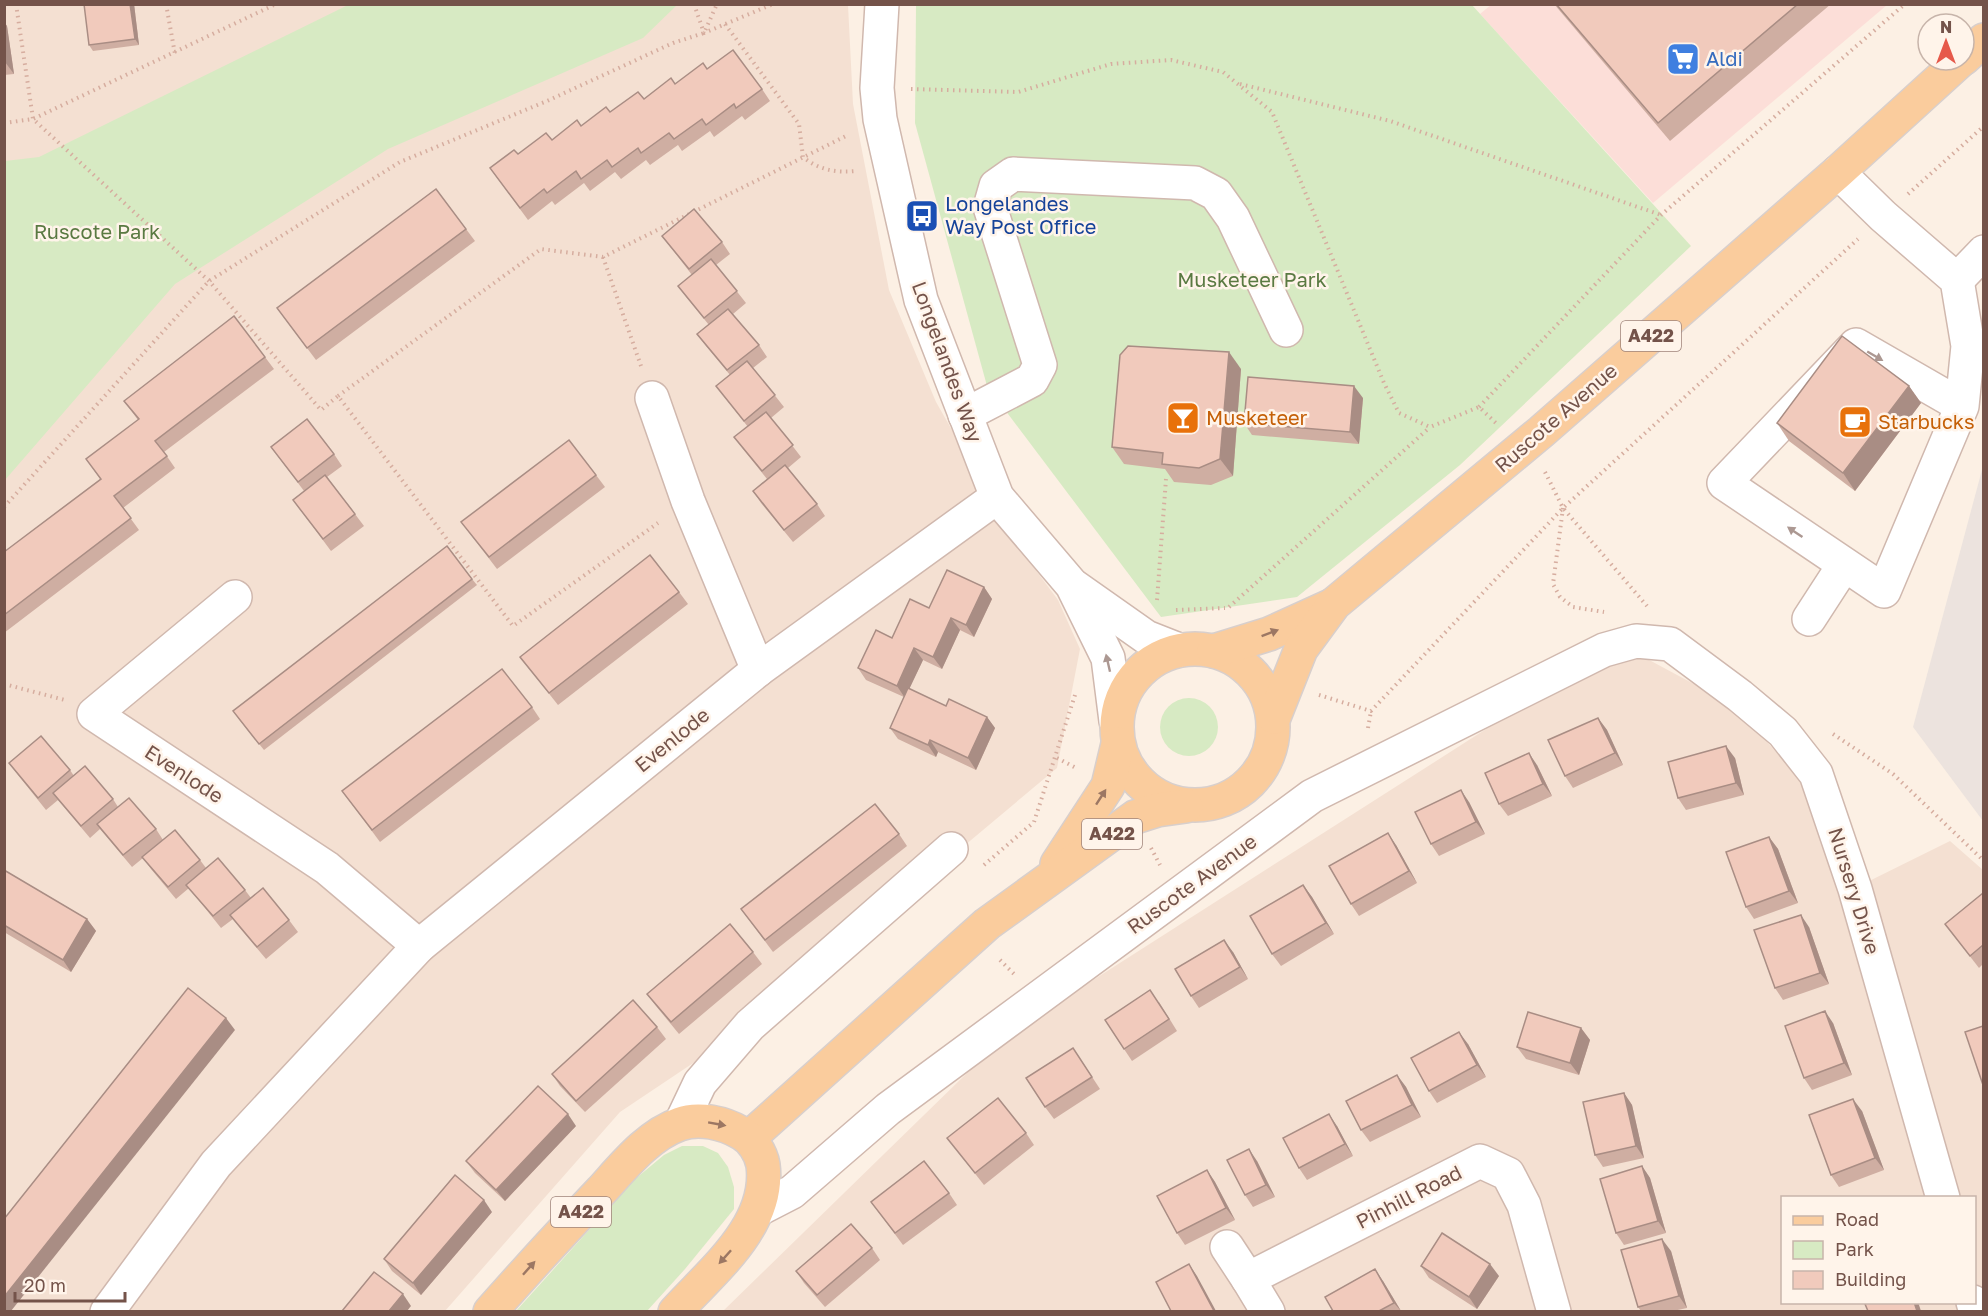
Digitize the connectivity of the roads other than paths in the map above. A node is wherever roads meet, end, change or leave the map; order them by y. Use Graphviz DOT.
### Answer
graph roads {
  1 [pos="882,4"];
  2 [pos="1949,72"];
  3 [pos="1838,172"];
  4 [pos="1983,252"];
  5 [pos="1956,280"];
  6 [pos="1286,330"];
  7 [pos="652,398"];
  8 [pos="1962,406"];
  9 [pos="965,415"];
  10 [pos="997,497"];
  11 [pos="1844,564"];
  12 [pos="1072,585"];
  13 [pos="235,597"];
  14 [pos="1334,604"];
  15 [pos="1809,619"];
  16 [pos="1670,644"];
  17 [pos="1179,650"];
  18 [pos="1214,651"];
  19 [pos="758,670"];
  20 [pos="1274,717"];
  21 [pos="1117,732"];
  22 [pos="1186,806"];
  23 [pos="951,849"];
  24 [pos="1046,881"];
  25 [pos="419,946"];
  26 [pos="681,1124"];
  27 [pos="750,1137"];
  28 [pos="1943,1196"];
  29 [pos="759,1209"];
  30 [pos="1227,1246"];
  31 [pos="1248,1279"];
  32 [pos="107,1311"];
  33 [pos="490,1311"];
  34 [pos="675,1311"];
  35 [pos="1268,1311"];
  36 [pos="1554,1311"];
  1 -- 9 [label="street, Longelandes Way"];
  2 -- 3 [label="main road, Ruscote Avenue / A422"];
  3 -- 5 [label="street"];
  3 -- 14 [label="main road, Ruscote Avenue / A422"];
  4 -- 5 [label="street"];
  5 -- 8 [label="street"];
  6 -- 9 [label="street"];
  7 -- 19 [label="street"];
  8 -- 11 [label="street"];
  11 -- 8 [label="street, one-way"];
  9 -- 10 [label="street, Longelandes Way"];
  10 -- 12 [label="street, Longelandes Way"];
  10 -- 19 [label="street, Evenlode"];
  11 -- 15 [label="street"];
  12 -- 17 [label="street, Longelandes Way"];
  21 -- 12 [label="street, Longelandes Way, one-way"];
  13 -- 25 [label="street, Evenlode"];
  18 -- 14 [label="main road, Ruscote Avenue / A422, one-way"];
  14 -- 20 [label="main road, Ruscote Avenue / A422"];
  16 -- 28 [label="street, Nursery Drive"];
  16 -- 29 [label="street, Ruscote Avenue"];
  17 -- 18 [label="main road, Ruscote Avenue"];
  17 -- 21 [label="main road, Ruscote Avenue"];
  18 -- 20 [label="main road, Ruscote Avenue"];
  19 -- 25 [label="street, Evenlode"];
  20 -- 22 [label="main road, Ruscote Avenue"];
  21 -- 22 [label="main road, Ruscote Avenue"];
  24 -- 21 [label="main road, Ruscote Avenue / A422, one-way"];
  22 -- 24 [label="main road, Ruscote Avenue / A422"];
  23 -- 26 [label="street"];
  24 -- 27 [label="main road, Ruscote Avenue / A422"];
  25 -- 32 [label="street, Evenlode"];
  26 -- 27 [label="main road, A422, one-way"];
  33 -- 26 [label="main road, A422, one-way"];
  27 -- 29 [label="main road"];
  29 -- 34 [label="main road, one-way"];
  30 -- 31 [label="street"];
  31 -- 35 [label="street"];
  31 -- 36 [label="street, Pinhill Road"];
}
